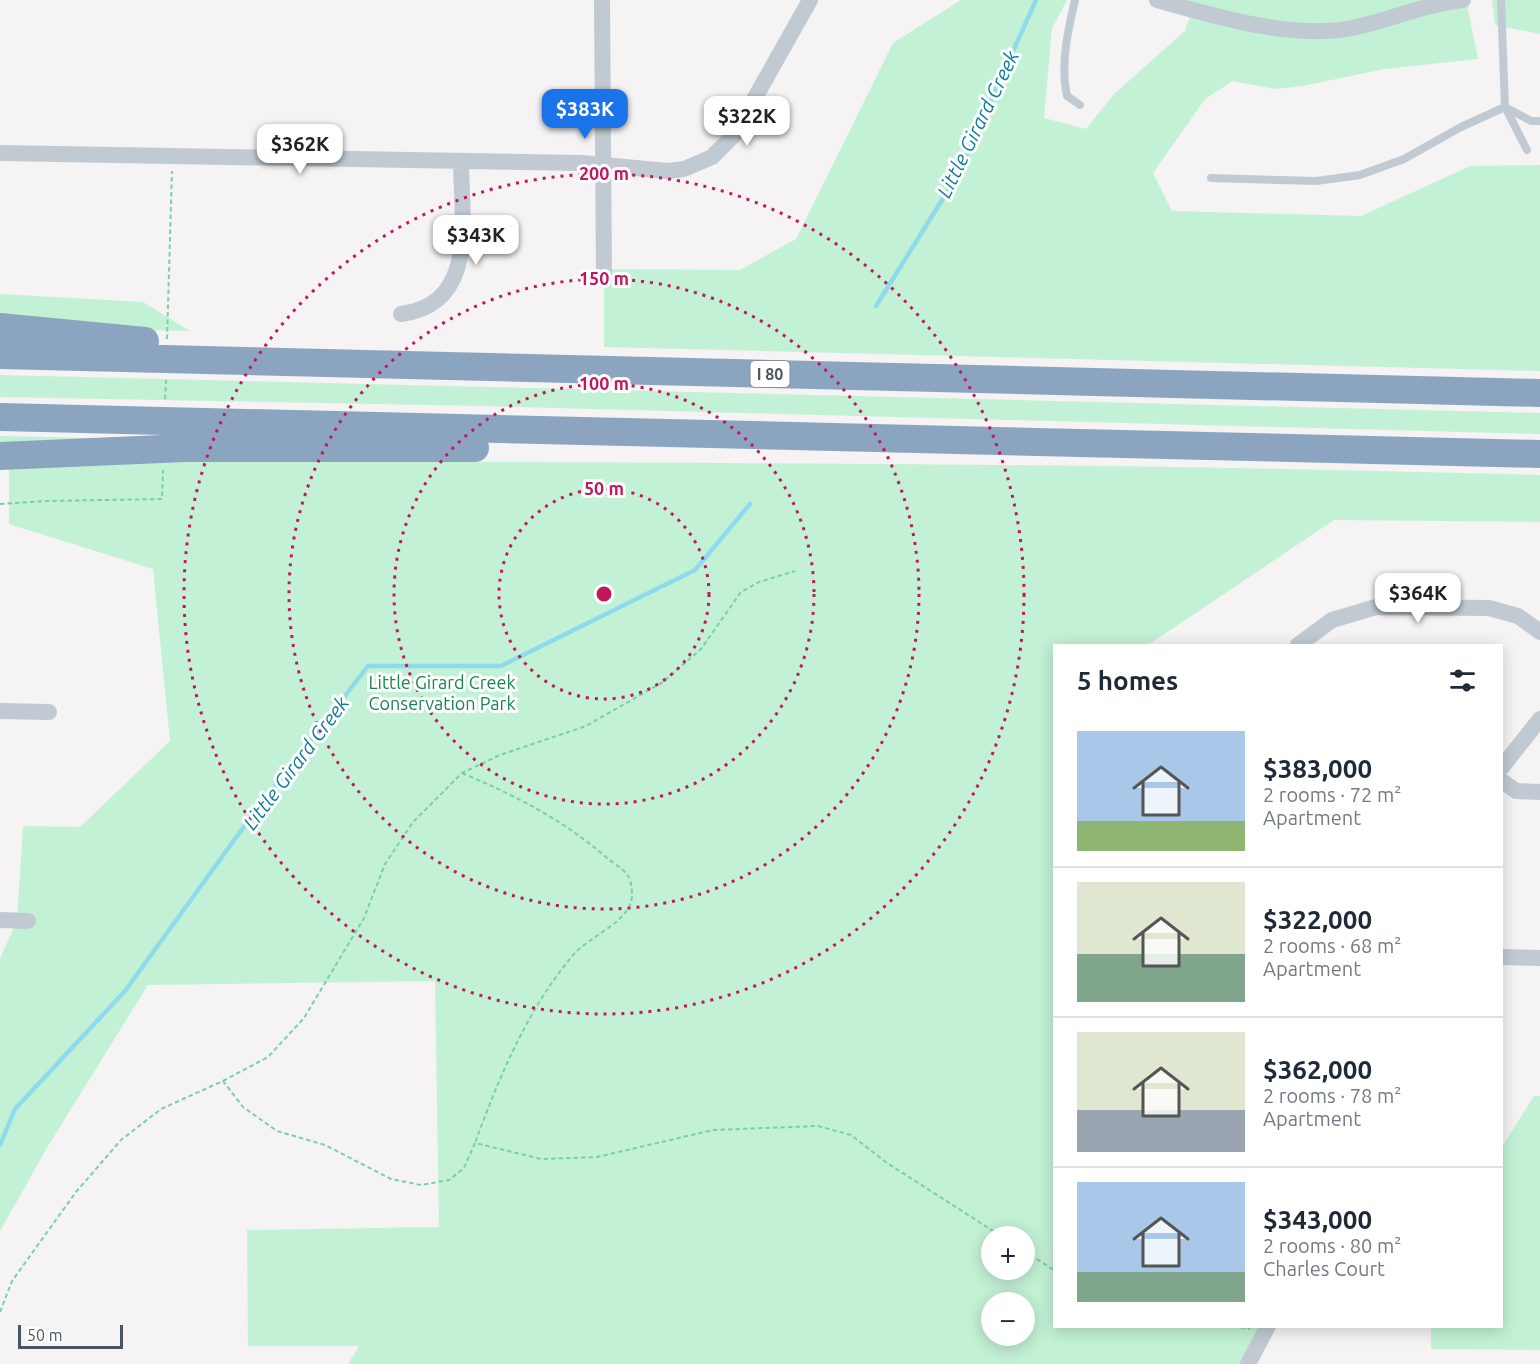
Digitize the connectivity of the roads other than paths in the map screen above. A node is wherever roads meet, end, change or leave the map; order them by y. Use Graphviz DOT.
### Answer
graph roads {
  1 [pos="602,0"];
  2 [pos="810,0"];
  3 [pos="1075,0"];
  4 [pos="1157,0"];
  5 [pos="1463,0"];
  6 [pos="1501,0"];
  7 [pos="1080,105"];
  8 [pos="1505,107"];
  9 [pos="1540,121"];
  10 [pos="1527,150"];
  11 [pos="0,153"];
  12 [pos="460,161"];
  13 [pos="603,165"];
  14 [pos="1211,178"];
  15 [pos="604,280"];
  16 [pos="402,314"];
  17 [pos="0,327"];
  18 [pos="0,355"];
  19 [pos="407,365"];
  20 [pos="1540,393"];
  21 [pos="0,417"];
  22 [pos="629,432"];
  23 [pos="1540,454"];
  24 [pos="0,456"];
  25 [pos="1540,632"];
  26 [pos="1299,644"];
  27 [pos="0,711"];
  28 [pos="49,712"];
  29 [pos="1540,719"];
  30 [pos="1503,766"];
  31 [pos="1503,782"];
  32 [pos="1540,792"];
  33 [pos="0,920"];
  34 [pos="28,921"];
  35 [pos="1503,957"];
  36 [pos="1540,958"];
  37 [pos="1267,1328"];
  38 [pos="1248,1364"];
  1 -- 13 [label="street"];
  2 -- 13 [label="street"];
  3 -- 7 [label="lane"];
  4 -- 5 [label="street"];
  6 -- 8 [label="lane"];
  8 -- 9 [label="lane"];
  8 -- 10 [label="lane"];
  8 -- 14 [label="lane"];
  11 -- 12 [label="street"];
  12 -- 13 [label="street"];
  12 -- 16 [label="street"];
  13 -- 15 [label="street"];
  17 -- 19 [label="highway"];
  18 -- 19 [label="highway, I 80"];
  19 -- 20 [label="highway, I 80"];
  21 -- 22 [label="highway"];
  22 -- 23 [label="highway"];
  22 -- 24 [label="highway"];
  25 -- 26 [label="street"];
  27 -- 28 [label="street"];
  29 -- 30 [label="street"];
  31 -- 32 [label="street"];
  33 -- 34 [label="street"];
  35 -- 36 [label="street"];
  37 -- 38 [label="street"];
}
